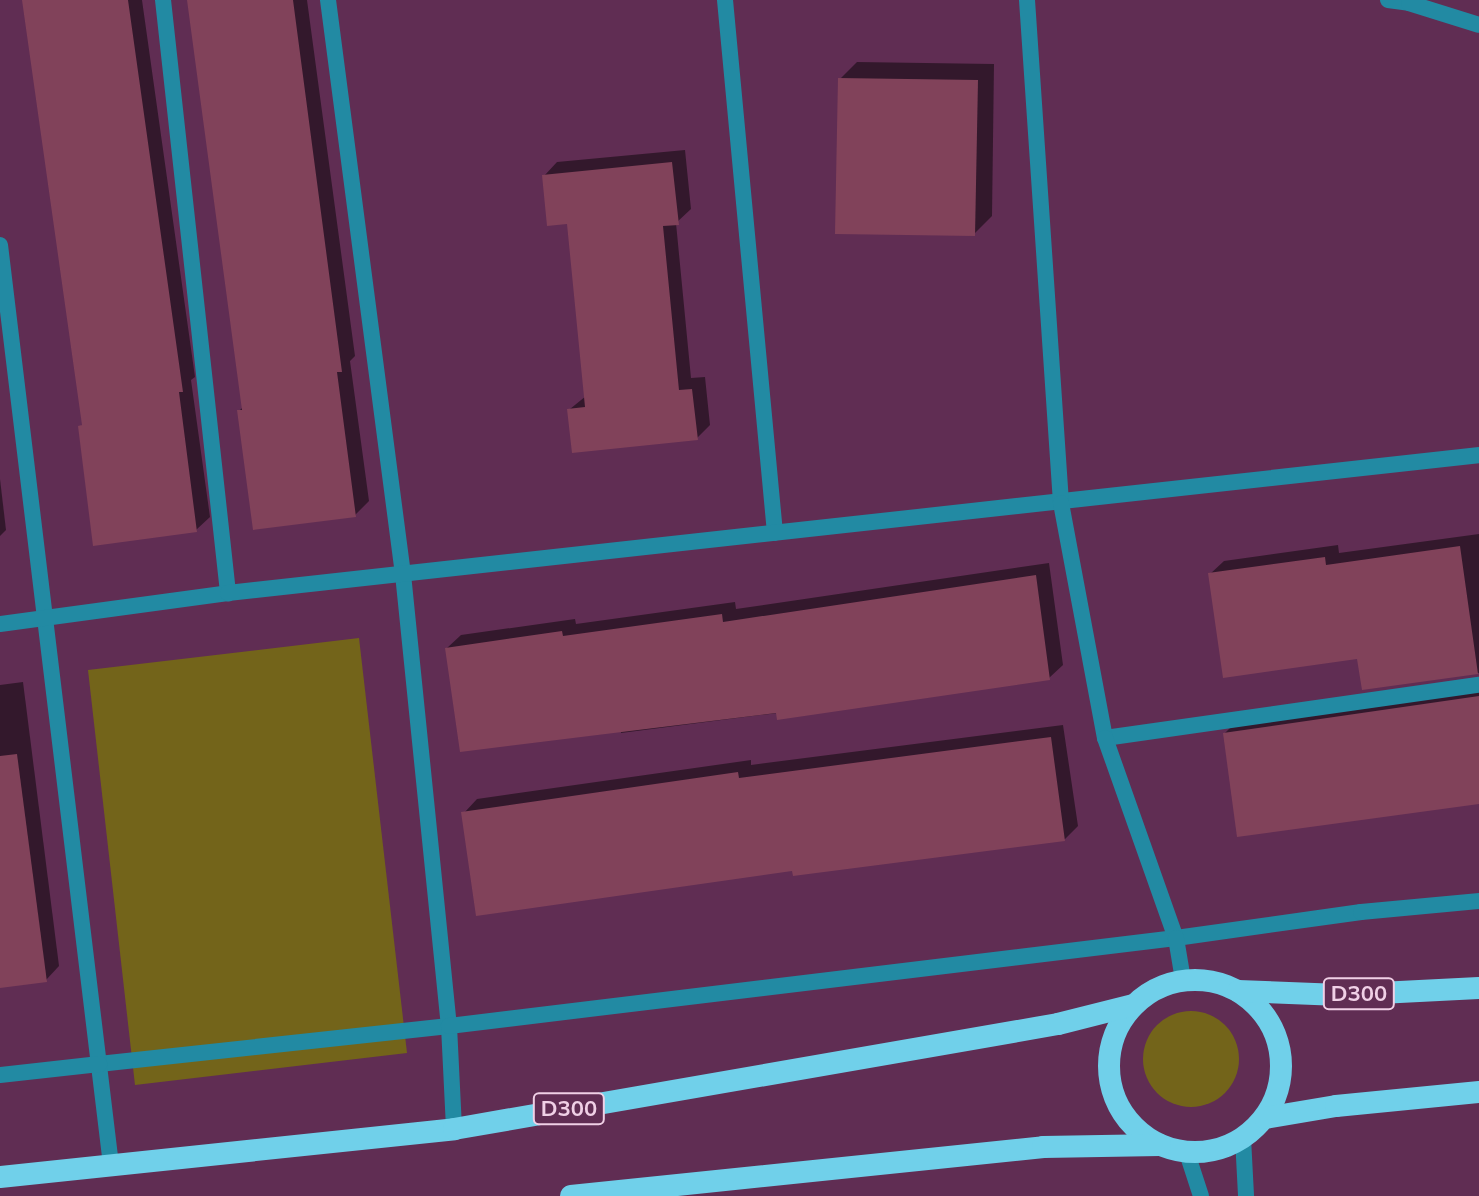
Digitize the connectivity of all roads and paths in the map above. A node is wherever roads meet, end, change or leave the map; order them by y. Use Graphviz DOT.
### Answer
graph roads {
  1 [pos="163,0"];
  2 [pos="328,0"];
  3 [pos="725,0"];
  4 [pos="1027,0"];
  5 [pos="1388,0"];
  6 [pos="1479,25"];
  7 [pos="0,245"];
  8 [pos="1479,455"];
  9 [pos="1061,503"];
  10 [pos="775,533"];
  11 [pos="403,574"];
  12 [pos="228,593"];
  13 [pos="45,619"];
  14 [pos="0,624"];
  15 [pos="1479,685"];
  16 [pos="1105,738"];
  17 [pos="1479,901"];
  18 [pos="1176,938"];
  19 [pos="1183,980"];
  20 [pos="1479,988"];
  21 [pos="1238,991"];
  22 [pos="1133,1005"];
  23 [pos="449,1026"];
  24 [pos="99,1064"];
  25 [pos="0,1075"];
  26 [pos="1479,1092"];
  27 [pos="1265,1118"];
  28 [pos="454,1129"];
  29 [pos="1243,1138"];
  30 [pos="1160,1145"];
  31 [pos="1187,1153"];
  32 [pos="111,1165"];
  33 [pos="0,1177"];
  34 [pos="571,1196"];
  35 [pos="1201,1196"];
  36 [pos="1246,1196"];
  1 -- 12 [label="street"];
  2 -- 11 [label="street"];
  3 -- 10 [label="street"];
  4 -- 9 [label="street"];
  5 -- 6 [label="street"];
  7 -- 13 [label="street"];
  8 -- 9 [label="street"];
  9 -- 10 [label="street"];
  9 -- 16 [label="street"];
  10 -- 11 [label="street"];
  11 -- 12 [label="street"];
  11 -- 23 [label="street"];
  12 -- 13 [label="street"];
  13 -- 14 [label="street"];
  13 -- 24 [label="street"];
  15 -- 16 [label="street"];
  16 -- 18 [label="street"];
  17 -- 18 [label="street"];
  18 -- 19 [label="street"];
  18 -- 23 [label="street"];
  19 -- 21 [label="highway"];
  19 -- 22 [label="highway"];
  20 -- 21 [label="highway, D300"];
  21 -- 27 [label="highway"];
  22 -- 28 [label="highway, D300"];
  22 -- 30 [label="highway"];
  23 -- 24 [label="street"];
  23 -- 28 [label="street"];
  24 -- 25 [label="street"];
  24 -- 32 [label="street"];
  26 -- 27 [label="highway"];
  27 -- 29 [label="highway"];
  28 -- 32 [label="highway, D300"];
  29 -- 31 [label="highway"];
  29 -- 36 [label="street"];
  30 -- 31 [label="highway"];
  30 -- 34 [label="highway"];
  31 -- 35 [label="street"];
  32 -- 33 [label="highway, D300"];
}
